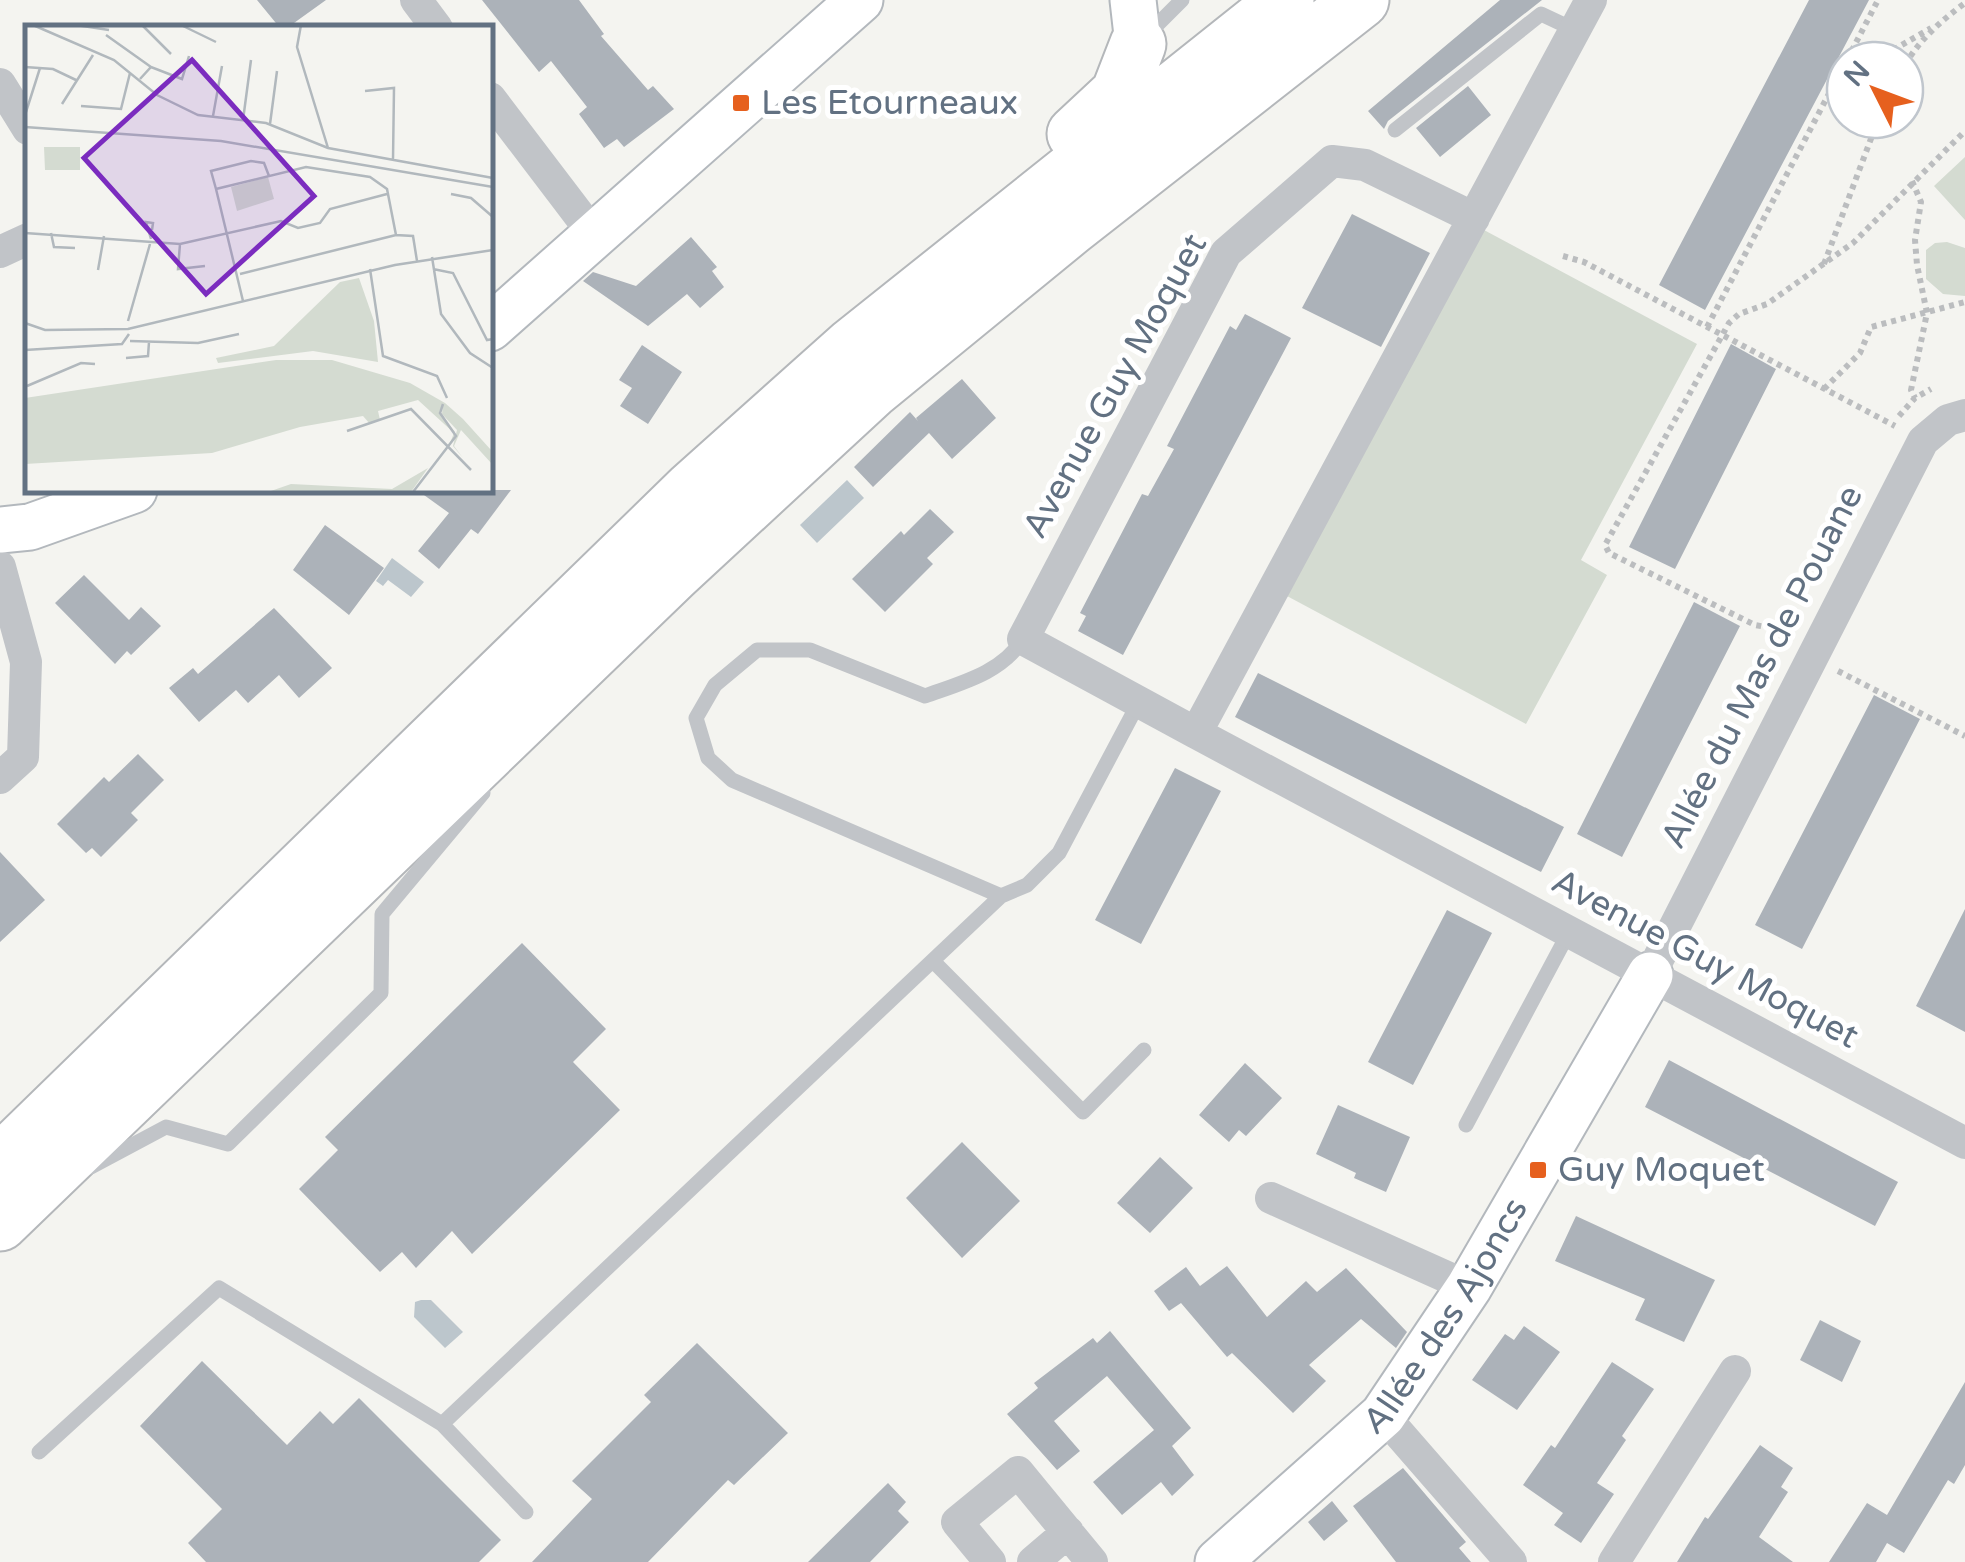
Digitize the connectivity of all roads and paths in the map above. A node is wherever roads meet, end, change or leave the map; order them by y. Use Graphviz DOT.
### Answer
graph roads {
  1 [pos="416,0"];
  2 [pos="1182,0"];
  3 [pos="1286,0"];
  4 [pos="1361,0"];
  5 [pos="1591,0"];
  6 [pos="1878,0"];
  7 [pos="1965,3"];
  8 [pos="844,5"];
  9 [pos="1136,22"];
  10 [pos="1940,22"];
  11 [pos="434,25"];
  12 [pos="1575,30"];
  13 [pos="1857,40"];
  14 [pos="1910,40"];
  15 [pos="1923,40"];
  16 [pos="0,84"];
  17 [pos="492,101"];
  18 [pos="1825,102"];
  19 [pos="25,124"];
  20 [pos="1395,130"];
  21 [pos="1965,131"];
  22 [pos="1871,140"];
  23 [pos="1912,181"];
  24 [pos="1474,218"];
  25 [pos="595,236"];
  26 [pos="25,240"];
  27 [pos="0,252"];
  28 [pos="1562,256"];
  29 [pos="1823,267"];
  30 [pos="1965,302"];
  31 [pos="1927,313"];
  32 [pos="492,326"];
  33 [pos="1707,327"];
  34 [pos="1722,335"];
  35 [pos="852,346"];
  36 [pos="1824,390"];
  37 [pos="1914,398"];
  38 [pos="1965,414"];
  39 [pos="1922,441"];
  40 [pos="128,492"];
  41 [pos="0,530"];
  42 [pos="0,567"];
  43 [pos="650,596"];
  44 [pos="1829,624"];
  45 [pos="1771,628"];
  46 [pos="1023,639"];
  47 [pos="1139,702"];
  48 [pos="1196,733"];
  49 [pos="1965,736"];
  50 [pos="528,739"];
  51 [pos="0,778"];
  52 [pos="491,783"];
  53 [pos="1001,896"];
  54 [pos="1569,932"];
  55 [pos="932,961"];
  56 [pos="1650,975"];
  57 [pos="1144,1050"];
  58 [pos="1466,1124"];
  59 [pos="1965,1143"];
  60 [pos="0,1164"];
  61 [pos="81,1175"];
  62 [pos="1272,1198"];
  63 [pos="20,1215"];
  64 [pos="0,1240"];
  65 [pos="1470,1287"];
  66 [pos="1735,1370"];
  67 [pos="1383,1415"];
  68 [pos="442,1424"];
  69 [pos="40,1452"];
  70 [pos="526,1512"];
  71 [pos="1068,1532"];
  72 [pos="990,1562"];
  73 [pos="1033,1562"];
  74 [pos="1092,1562"];
  75 [pos="1218,1562"];
  76 [pos="1511,1562"];
  77 [pos="1614,1562"];
  1 -- 11 [label="street"];
  2 -- 9 [label="lane"];
  3 -- 35 [label="highway"];
  4 -- 43 [label="highway"];
  5 -- 12 [label="street"];
  6 -- 13 [label="path"];
  7 -- 10 [label="path"];
  8 -- 25 [label="street"];
  9 -- 35 [label="highway"];
  10 -- 14 [label="path"];
  10 -- 15 [label="path"];
  12 -- 20 [label="lane"];
  12 -- 24 [label="street"];
  16 -- 19 [label="street"];
  17 -- 25 [label="street"];
  18 -- 33 [label="path"];
  21 -- 23 [label="path"];
  22 -- 29 [label="path"];
  23 -- 29 [label="path"];
  23 -- 31 [label="path"];
  24 -- 46 [label="street, Avenue Guy Moquet"];
  24 -- 48 [label="street"];
  25 -- 32 [label="street"];
  26 -- 27 [label="street"];
  28 -- 33 [label="path"];
  29 -- 34 [label="path"];
  30 -- 31 [label="path"];
  31 -- 36 [label="path"];
  31 -- 37 [label="path"];
  33 -- 34 [label="path"];
  34 -- 36 [label="path"];
  34 -- 45 [label="path"];
  35 -- 60 [label="highway"];
  36 -- 39 [label="path"];
  38 -- 39 [label="street"];
  39 -- 44 [label="street, Allée du Mas de Pouane"];
  40 -- 41 [label="street"];
  42 -- 51 [label="street"];
  43 -- 50 [label="lane"];
  43 -- 63 [label="highway"];
  44 -- 49 [label="path"];
  44 -- 56 [label="street, Allée du Mas de Pouane"];
  46 -- 47 [label="street, Avenue Guy Moquet"];
  46 -- 53 [label="lane"];
  47 -- 48 [label="street, Avenue Guy Moquet"];
  47 -- 53 [label="lane"];
  48 -- 54 [label="street, Avenue Guy Moquet"];
  52 -- 61 [label="lane"];
  53 -- 55 [label="lane"];
  54 -- 56 [label="street, Avenue Guy Moquet"];
  54 -- 58 [label="lane"];
  55 -- 57 [label="lane"];
  55 -- 68 [label="lane"];
  56 -- 59 [label="street, Avenue Guy Moquet"];
  56 -- 65 [label="street, Allée des Ajoncs"];
  62 -- 65 [label="street"];
  63 -- 64 [label="lane"];
  65 -- 67 [label="street, Allée des Ajoncs"];
  66 -- 77 [label="street"];
  67 -- 75 [label="street, Allée des Ajoncs"];
  67 -- 76 [label="street"];
  68 -- 69 [label="lane"];
  68 -- 70 [label="lane"];
  71 -- 72 [label="street"];
  71 -- 73 [label="street"];
  71 -- 74 [label="street"];
}
